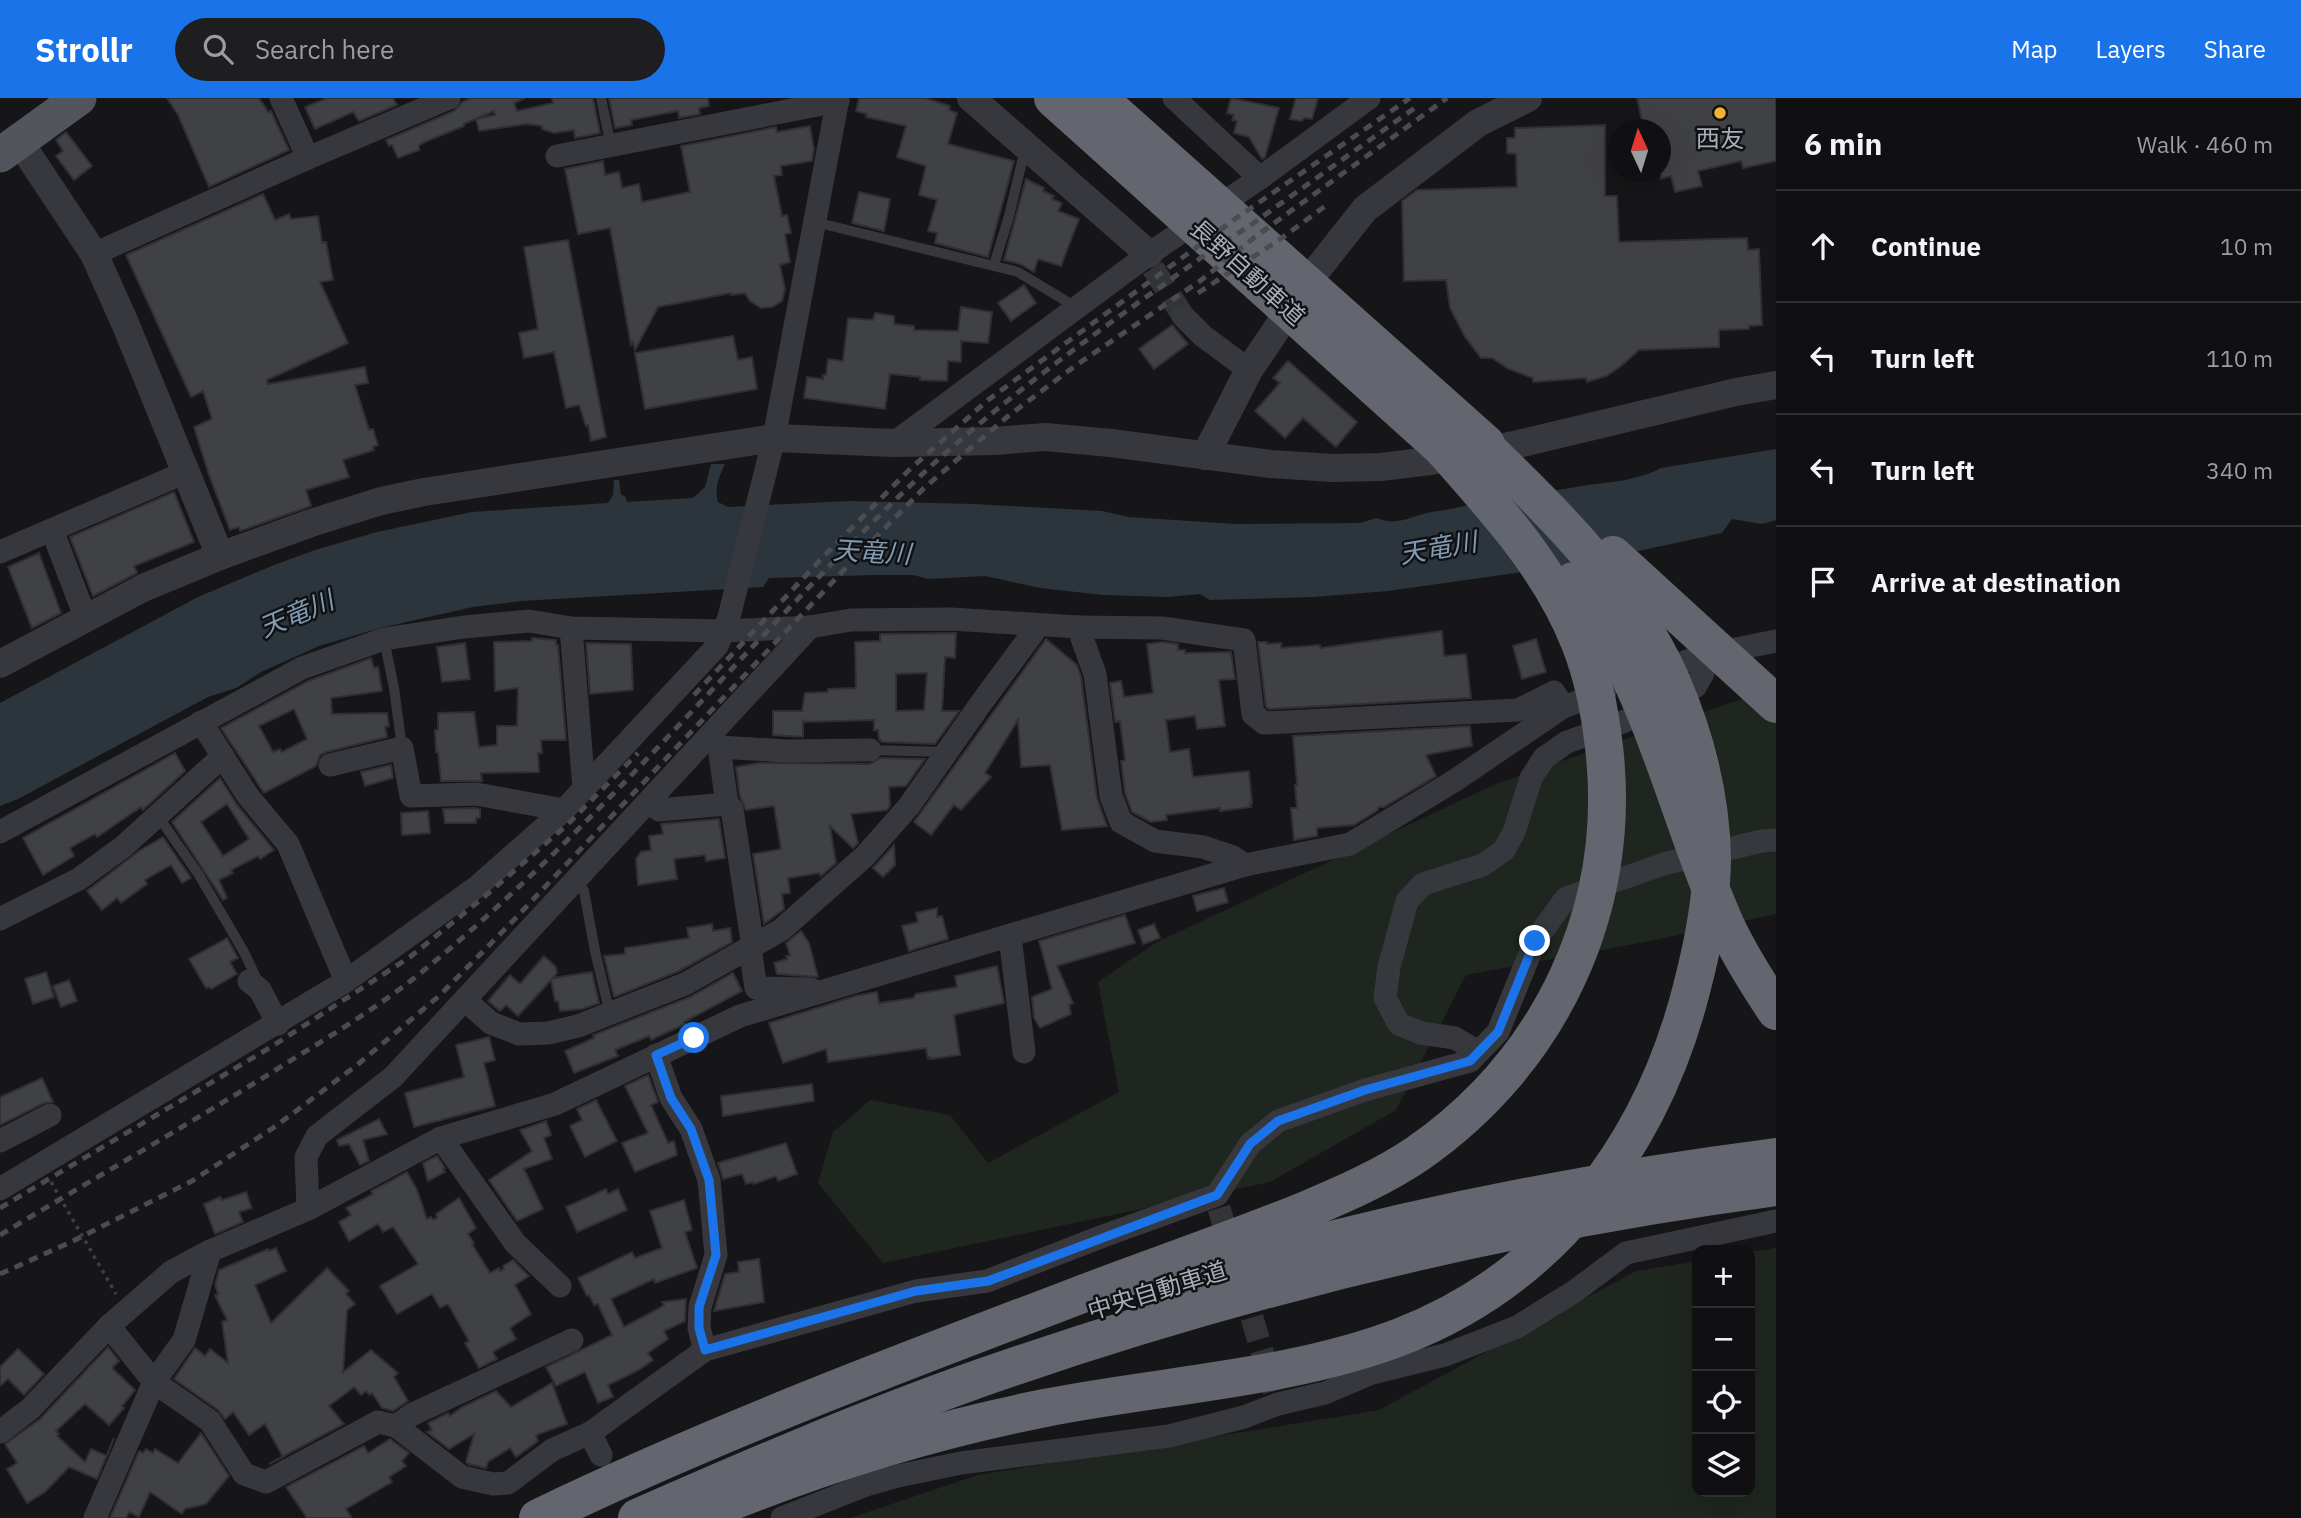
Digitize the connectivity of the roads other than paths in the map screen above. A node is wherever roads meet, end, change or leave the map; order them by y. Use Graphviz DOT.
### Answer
graph roads {
  1 [pos="79,98"];
  2 [pos="281,98"];
  3 [pos="449,98"];
  4 [pos="601,98"];
  5 [pos="971,98"];
  6 [pos="1053,98"];
  7 [pos="1098,98"];
  8 [pos="1174,98"];
  9 [pos="1368,98"];
  10 [pos="1528,98"];
  11 [pos="838,99"];
  12 [pos="1026,145"];
  13 [pos="611,146"];
  14 [pos="10,148"];
  15 [pos="557,156"];
  16 [pos="308,158"];
  17 [pos="1259,178"];
  18 [pos="815,222"];
  19 [pos="94,254"];
  20 [pos="1151,261"];
  21 [pos="994,265"];
  22 [pos="1076,307"];
  23 [pos="1183,316"];
  24 [pos="1249,370"];
  25 [pos="1776,385"];
  26 [pos="1454,438"];
  27 [pos="894,443"];
  28 [pos="771,448"];
  29 [pos="1205,456"];
  30 [pos="186,472"];
  31 [pos="52,530"];
  32 [pos="0,552"];
  33 [pos="220,556"];
  34 [pos="86,619"];
  35 [pos="726,624"];
  36 [pos="1038,626"];
  37 [pos="810,627"];
  38 [pos="1078,627"];
  39 [pos="571,628"];
  40 [pos="384,639"];
  41 [pos="1776,641"];
  42 [pos="1700,656"];
  43 [pos="0,664"];
  44 [pos="1776,704"];
  45 [pos="1563,707"];
  46 [pos="201,723"];
  47 [pos="714,742"];
  48 [pos="402,748"];
  49 [pos="870,750"];
  50 [pos="948,752"];
  51 [pos="223,757"];
  52 [pos="330,765"];
  53 [pos="583,789"];
  54 [pos="649,802"];
  55 [pos="727,804"];
  56 [pos="564,810"];
  57 [pos="158,816"];
  58 [pos="0,832"];
  59 [pos="1776,841"];
  60 [pos="1245,865"];
  61 [pos="577,880"];
  62 [pos="0,919"];
  63 [pos="1718,920"];
  64 [pos="1010,936"];
  65 [pos="752,948"];
  66 [pos="346,981"];
  67 [pos="254,985"];
  68 [pos="756,988"];
  69 [pos="820,993"];
  70 [pos="466,1001"];
  71 [pos="1776,1011"];
  72 [pos="610,1014"];
  73 [pos="278,1024"];
  74 [pos="694,1038"];
  75 [pos="1024,1052"];
  76 [pos="1478,1052"];
  77 [pos="656,1055"];
  78 [pos="50,1115"];
  79 [pos="441,1138"];
  80 [pos="0,1140"];
  81 [pos="1776,1157"];
  82 [pos="3,1181"];
  83 [pos="1776,1187"];
  84 [pos="308,1209"];
  85 [pos="1776,1221"];
  86 [pos="210,1251"];
  87 [pos="560,1286"];
  88 [pos="109,1326"];
  89 [pos="572,1340"];
  90 [pos="705,1350"];
  91 [pos="154,1382"];
  92 [pos="396,1426"];
  93 [pos="0,1433"];
  94 [pos="590,1433"];
  95 [pos="601,1455"];
  96 [pos="835,1497"];
  97 [pos="95,1518"];
  98 [pos="538,1518"];
  99 [pos="567,1518"];
  100 [pos="637,1518"];
  101 [pos="691,1518"];
  102 [pos="782,1518"];
  103 [pos="821,1518"];
  1 -- 14 [label="main road"];
  2 -- 16 [label="street"];
  3 -- 16 [label="street"];
  4 -- 13 [label="lane"];
  5 -- 12 [label="street"];
  6 -- 26 [label="highway, 長野自動車道"];
  7 -- 26 [label="highway, 長野自動車道"];
  8 -- 17 [label="street"];
  9 -- 17 [label="street"];
  10 -- 24 [label="street"];
  11 -- 13 [label="street"];
  11 -- 18 [label="street"];
  12 -- 20 [label="street"];
  12 -- 21 [label="lane"];
  13 -- 15 [label="street"];
  14 -- 19 [label="street"];
  16 -- 19 [label="street"];
  17 -- 20 [label="street"];
  18 -- 21 [label="lane"];
  18 -- 28 [label="street"];
  19 -- 30 [label="street"];
  20 -- 22 [label="street"];
  21 -- 22 [label="lane"];
  22 -- 27 [label="street"];
  23 -- 24 [label="street"];
  24 -- 29 [label="street"];
  25 -- 29 [label="street"];
  26 -- 44 [label="highway"];
  26 -- 63 [label="highway"];
  26 -- 98 [label="highway"];
  27 -- 28 [label="street"];
  27 -- 29 [label="street"];
  28 -- 33 [label="street"];
  28 -- 35 [label="street"];
  30 -- 31 [label="street"];
  30 -- 33 [label="street"];
  31 -- 32 [label="street"];
  31 -- 34 [label="street"];
  33 -- 34 [label="street"];
  34 -- 43 [label="street"];
  35 -- 37 [label="street"];
  35 -- 39 [label="street"];
  35 -- 53 [label="street"];
  36 -- 37 [label="street"];
  36 -- 38 [label="street"];
  36 -- 50 [label="street"];
  37 -- 47 [label="street"];
  38 -- 45 [label="street"];
  38 -- 60 [label="street"];
  39 -- 40 [label="street"];
  39 -- 53 [label="street"];
  40 -- 46 [label="street"];
  40 -- 48 [label="lane"];
  41 -- 42 [label="street"];
  42 -- 45 [label="street"];
  42 -- 76 [label="street"];
  45 -- 60 [label="street"];
  46 -- 51 [label="street"];
  46 -- 58 [label="street"];
  47 -- 49 [label="street"];
  47 -- 54 [label="street"];
  47 -- 55 [label="street"];
  48 -- 52 [label="street"];
  48 -- 56 [label="street"];
  49 -- 50 [label="lane"];
  50 -- 65 [label="street"];
  51 -- 57 [label="street"];
  51 -- 66 [label="street"];
  53 -- 56 [label="street"];
  54 -- 55 [label="street"];
  54 -- 61 [label="street"];
  55 -- 65 [label="street"];
  56 -- 66 [label="street"];
  57 -- 62 [label="street"];
  57 -- 67 [label="lane"];
  59 -- 76 [label="street"];
  60 -- 64 [label="street"];
  61 -- 70 [label="street"];
  61 -- 72 [label="lane"];
  63 -- 71 [label="highway"];
  63 -- 101 [label="highway"];
  64 -- 69 [label="street"];
  64 -- 75 [label="street"];
  65 -- 68 [label="street"];
  65 -- 72 [label="street"];
  66 -- 73 [label="street"];
  67 -- 73 [label="street"];
  68 -- 69 [label="street"];
  68 -- 74 [label="street"];
  69 -- 74 [label="street"];
  70 -- 72 [label="street"];
  70 -- 84 [label="street"];
  73 -- 82 [label="street"];
  74 -- 77 [label="street"];
  76 -- 90 [label="street"];
  77 -- 79 [label="street"];
  77 -- 90 [label="street"];
  78 -- 80 [label="street"];
  79 -- 84 [label="street"];
  79 -- 87 [label="street"];
  81 -- 99 [label="highway, 中央自動車道"];
  83 -- 100 [label="highway, 中央自動車道"];
  84 -- 86 [label="street"];
  85 -- 96 [label="street"];
  86 -- 88 [label="street"];
  86 -- 91 [label="street"];
  88 -- 91 [label="street"];
  88 -- 93 [label="street"];
  89 -- 92 [label="street"];
  90 -- 94 [label="street"];
  91 -- 92 [label="street"];
  91 -- 97 [label="street"];
  92 -- 94 [label="street"];
  94 -- 95 [label="street"];
  96 -- 102 [label="street"];
  96 -- 103 [label="street"];
}
